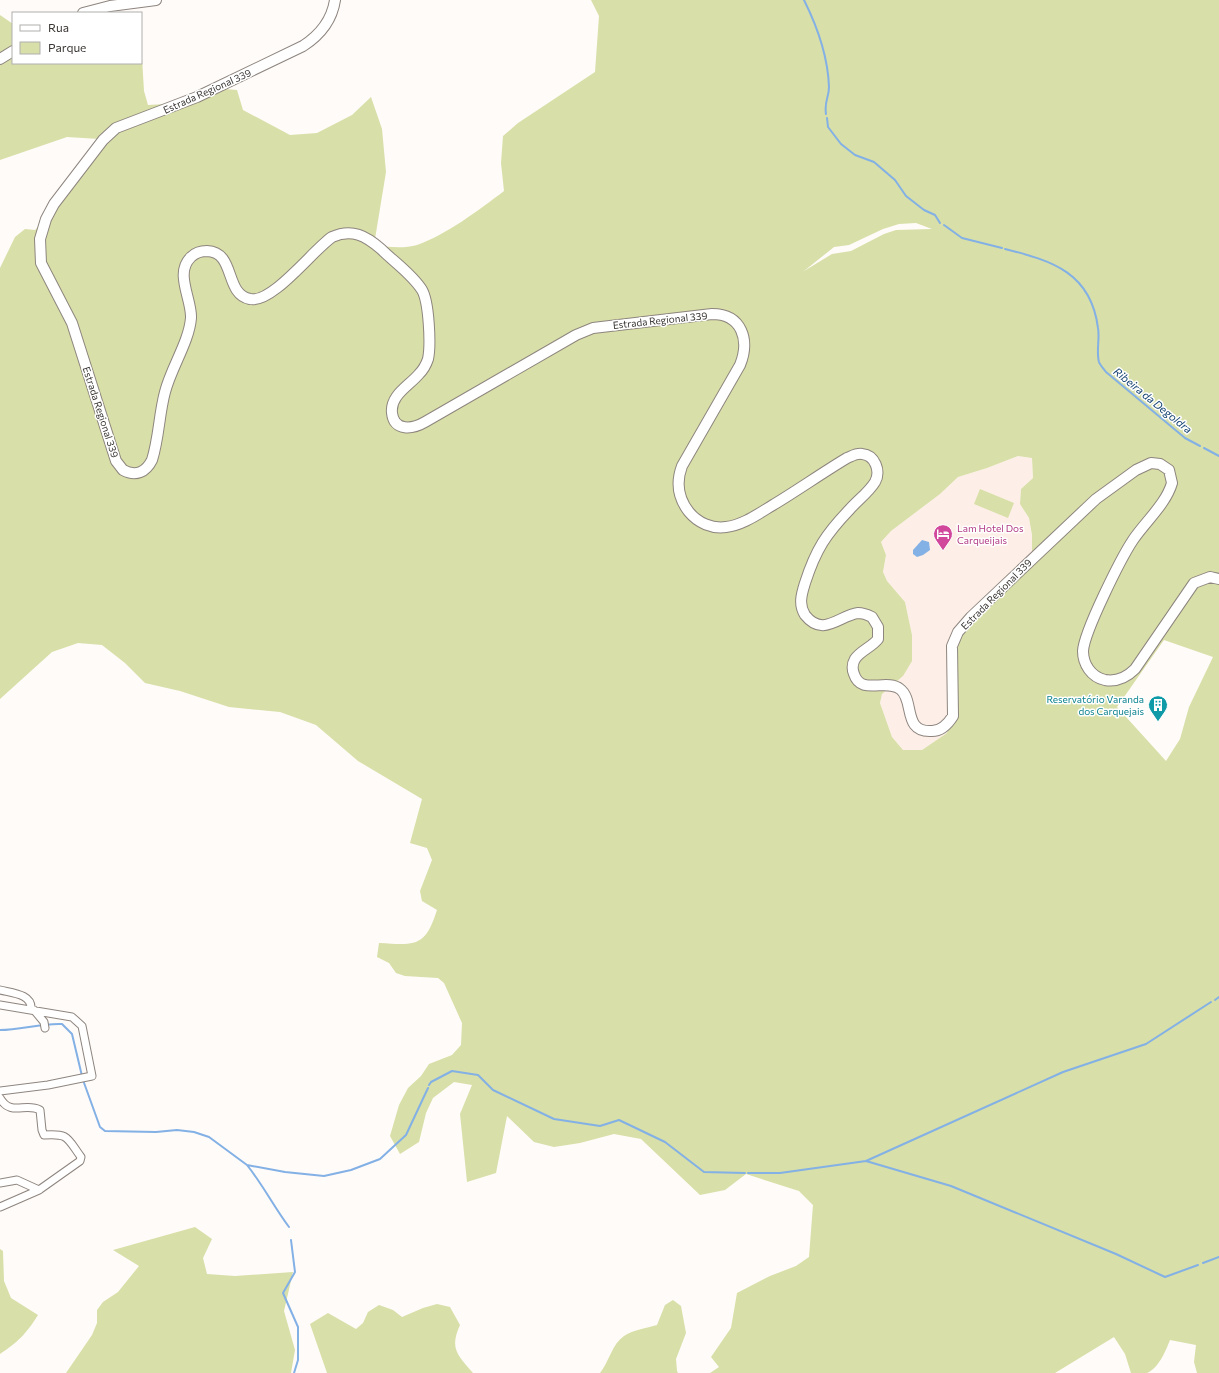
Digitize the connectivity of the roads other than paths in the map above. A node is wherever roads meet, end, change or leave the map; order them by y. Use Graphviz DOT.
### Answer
graph roads {
  1 [pos="156,0"];
  2 [pos="335,0"];
  3 [pos="87,12"];
  4 [pos="12,52"];
  5 [pos="0,59"];
  6 [pos="1219,579"];
  7 [pos="0,990"];
  8 [pos="0,1005"];
  9 [pos="33,1010"];
  10 [pos="45,1025"];
  11 [pos="0,1091"];
  12 [pos="0,1098"];
  13 [pos="0,1183"];
  14 [pos="39,1190"];
  15 [pos="0,1207"];
  1 -- 3 [label="main road"];
  2 -- 6 [label="main road, Estrada Regional 339"];
  4 -- 5 [label="main road"];
  7 -- 9 [label="street"];
  8 -- 9 [label="street"];
  9 -- 10 [label="street"];
  9 -- 11 [label="street"];
  12 -- 14 [label="street"];
  13 -- 14 [label="street"];
  14 -- 15 [label="street"];
}
